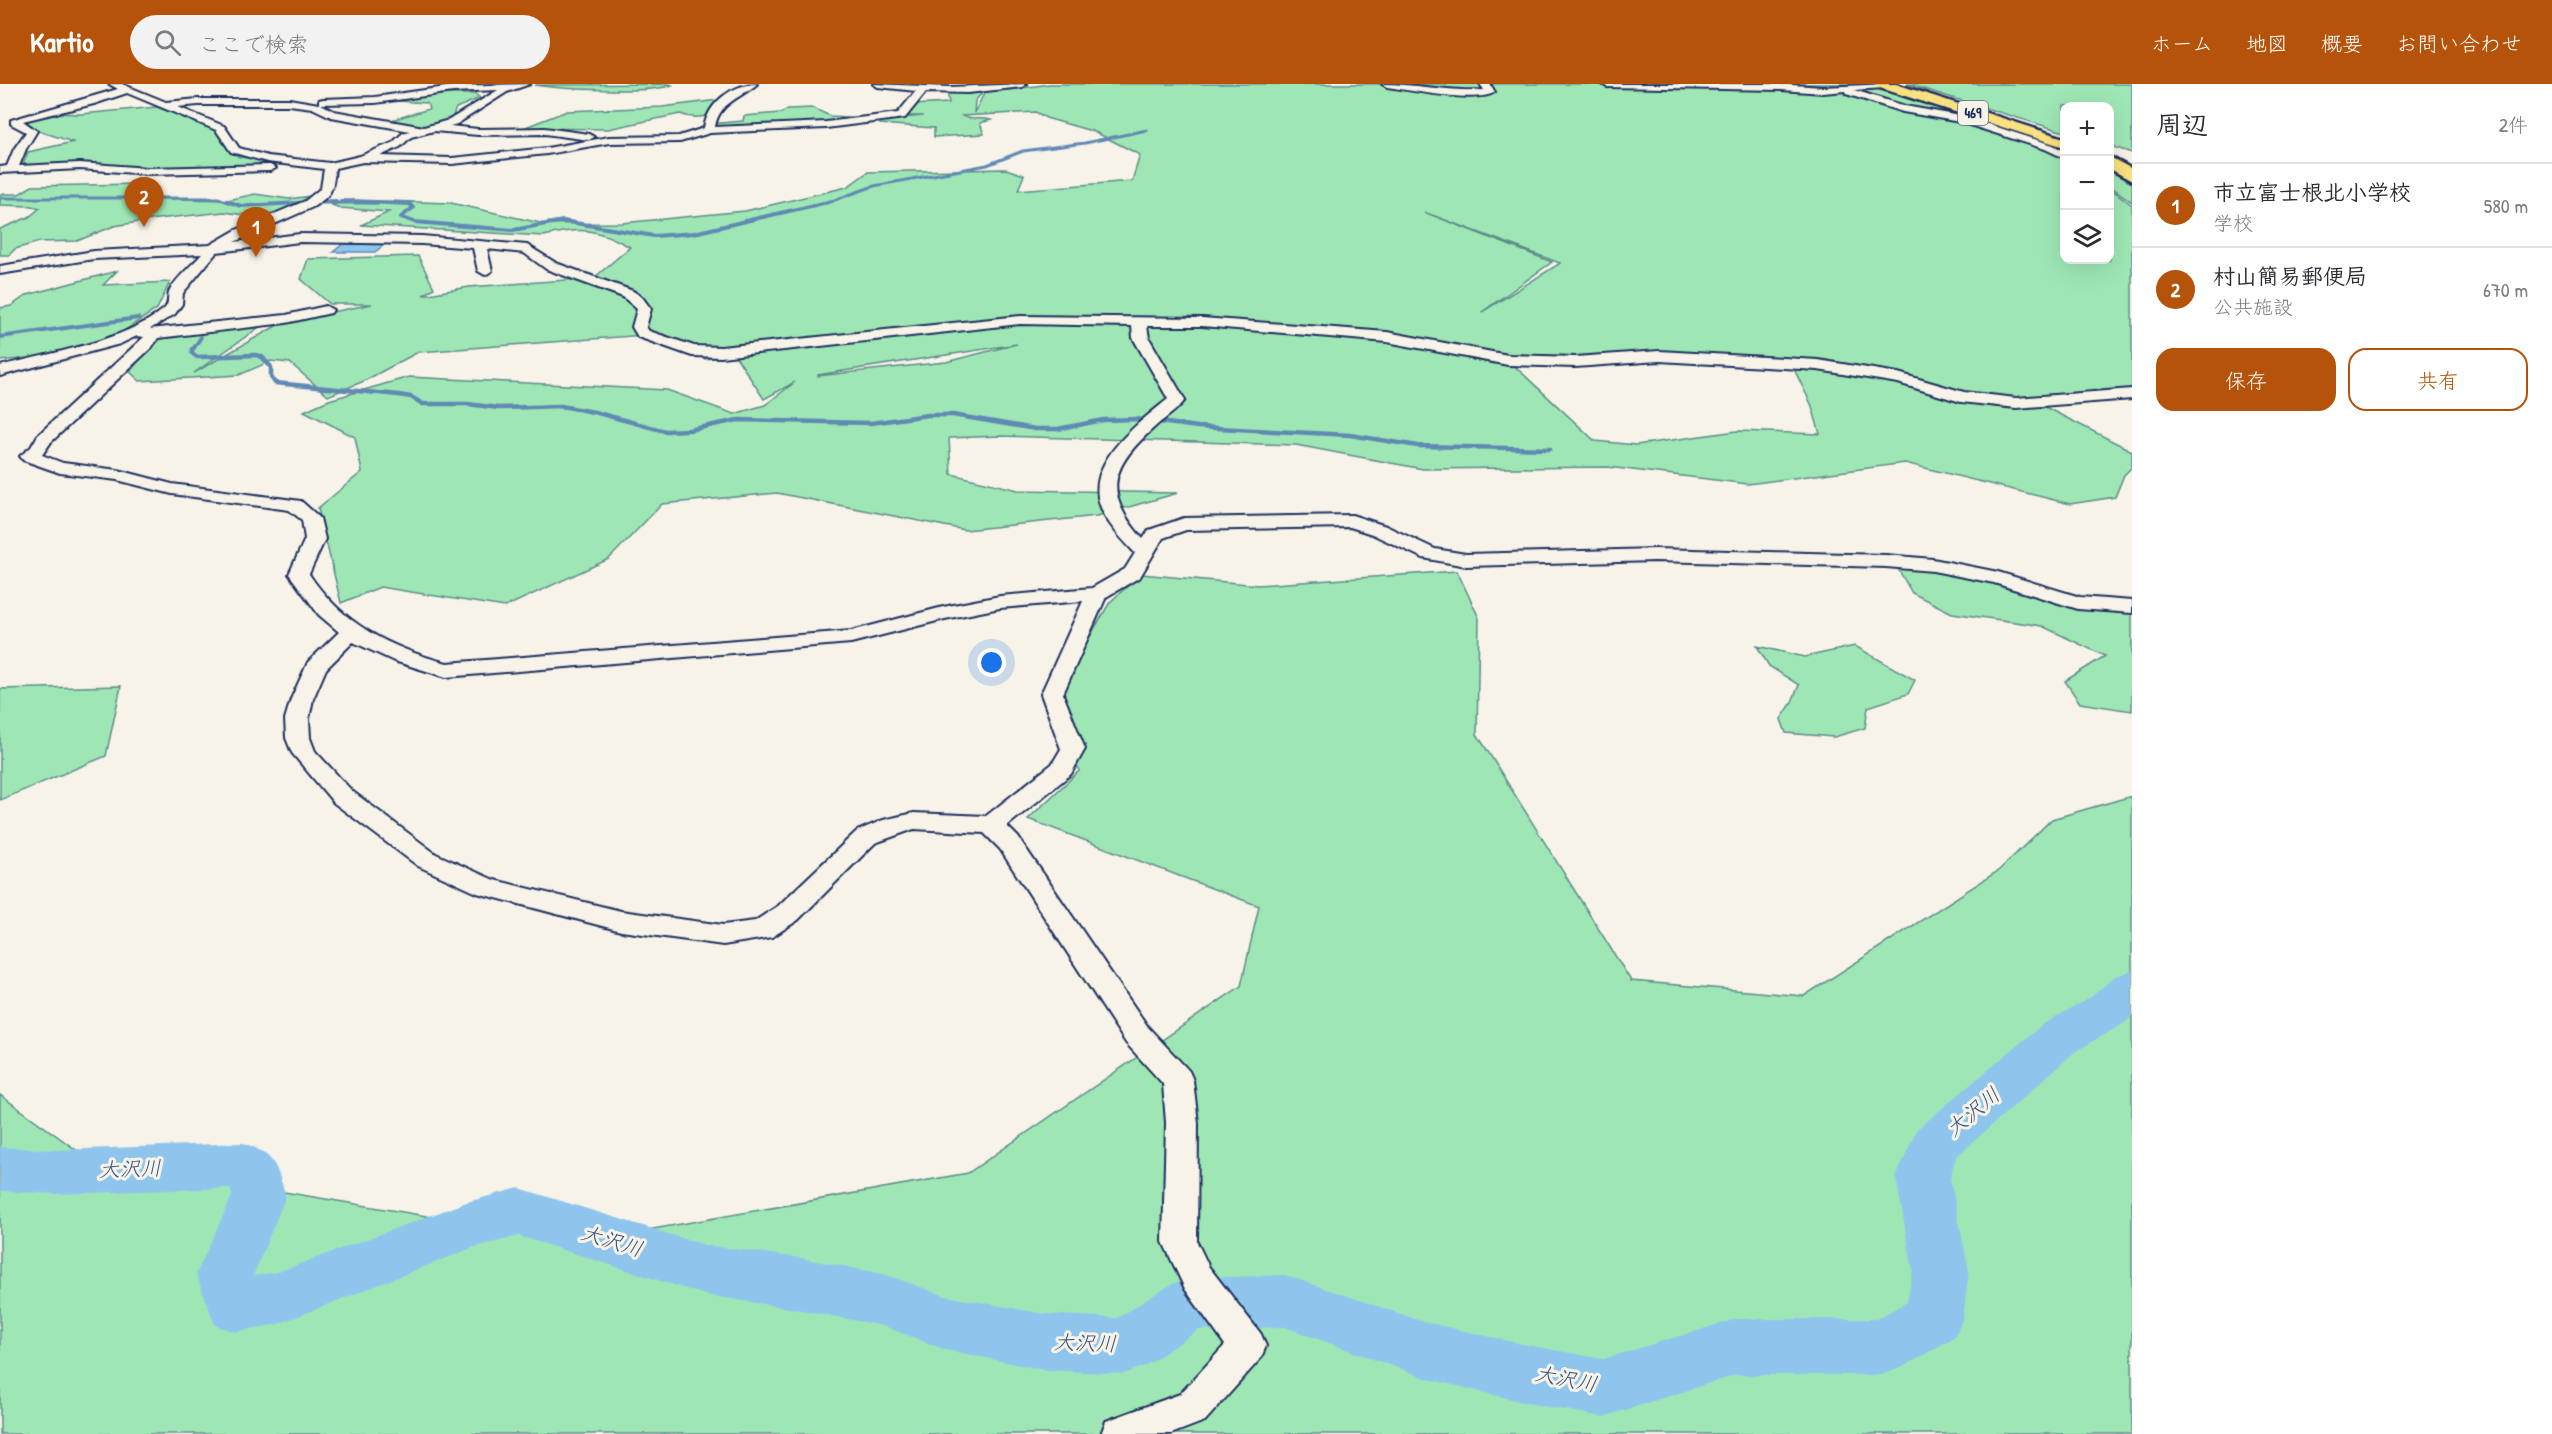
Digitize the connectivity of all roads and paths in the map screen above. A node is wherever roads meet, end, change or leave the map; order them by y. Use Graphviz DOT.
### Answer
graph roads {
  1 [pos="114,84"];
  2 [pos="752,84"];
  3 [pos="878,84"];
  4 [pos="1022,84"];
  5 [pos="1388,84"];
  6 [pos="1485,84"];
  7 [pos="1607,84"];
  8 [pos="1883,84"];
  9 [pos="520,85"];
  10 [pos="1840,89"];
  11 [pos="125,90"];
  12 [pos="922,90"];
  13 [pos="331,93"];
  14 [pos="319,104"];
  15 [pos="162,106"];
  16 [pos="428,129"];
  17 [pos="709,130"];
  18 [pos="609,140"];
  19 [pos="2060,142"];
  20 [pos="2060,156"];
  21 [pos="363,159"];
  22 [pos="326,165"];
  23 [pos="2114,165"];
  24 [pos="5,171"];
  25 [pos="148,171"];
  26 [pos="2132,176"];
  27 [pos="140,184"];
  28 [pos="479,244"];
  29 [pos="213,249"];
  30 [pos="0,270"];
  31 [pos="485,271"];
  32 [pos="326,310"];
  33 [pos="1139,322"];
  34 [pos="145,333"];
  35 [pos="0,371"];
  36 [pos="2132,394"];
  37 [pos="1145,553"];
  38 [pos="1097,594"];
  39 [pos="2132,607"];
  40 [pos="352,631"];
  41 [pos="991,825"];
  42 [pos="1120,1434"];
  1 -- 11 [label="street"];
  2 -- 17 [label="street"];
  3 -- 12 [label="street"];
  4 -- 12 [label="street"];
  5 -- 6 [label="street"];
  7 -- 10 [label="street"];
  8 -- 10 [label="street"];
  8 -- 19 [label="highway, 469"];
  9 -- 14 [label="street"];
  9 -- 16 [label="street"];
  10 -- 20 [label="street"];
  11 -- 15 [label="street"];
  11 -- 24 [label="street"];
  12 -- 17 [label="street"];
  13 -- 14 [label="street"];
  14 -- 15 [label="street"];
  14 -- 16 [label="street"];
  15 -- 22 [label="street"];
  16 -- 18 [label="street"];
  16 -- 21 [label="street"];
  17 -- 18 [label="street"];
  18 -- 21 [label="street"];
  21 -- 22 [label="street"];
  22 -- 25 [label="street"];
  22 -- 29 [label="street"];
  23 -- 26 [label="highway"];
  24 -- 25 [label="street"];
  25 -- 27 [label="street"];
  28 -- 29 [label="street"];
  28 -- 31 [label="street"];
  28 -- 33 [label="street"];
  29 -- 30 [label="street"];
  29 -- 34 [label="street"];
  32 -- 34 [label="street"];
  33 -- 36 [label="street"];
  33 -- 37 [label="street"];
  34 -- 35 [label="street"];
  34 -- 40 [label="street"];
  37 -- 38 [label="street"];
  37 -- 39 [label="street"];
  38 -- 40 [label="street"];
  38 -- 41 [label="street"];
  40 -- 41 [label="street"];
  41 -- 42 [label="street"];
}
